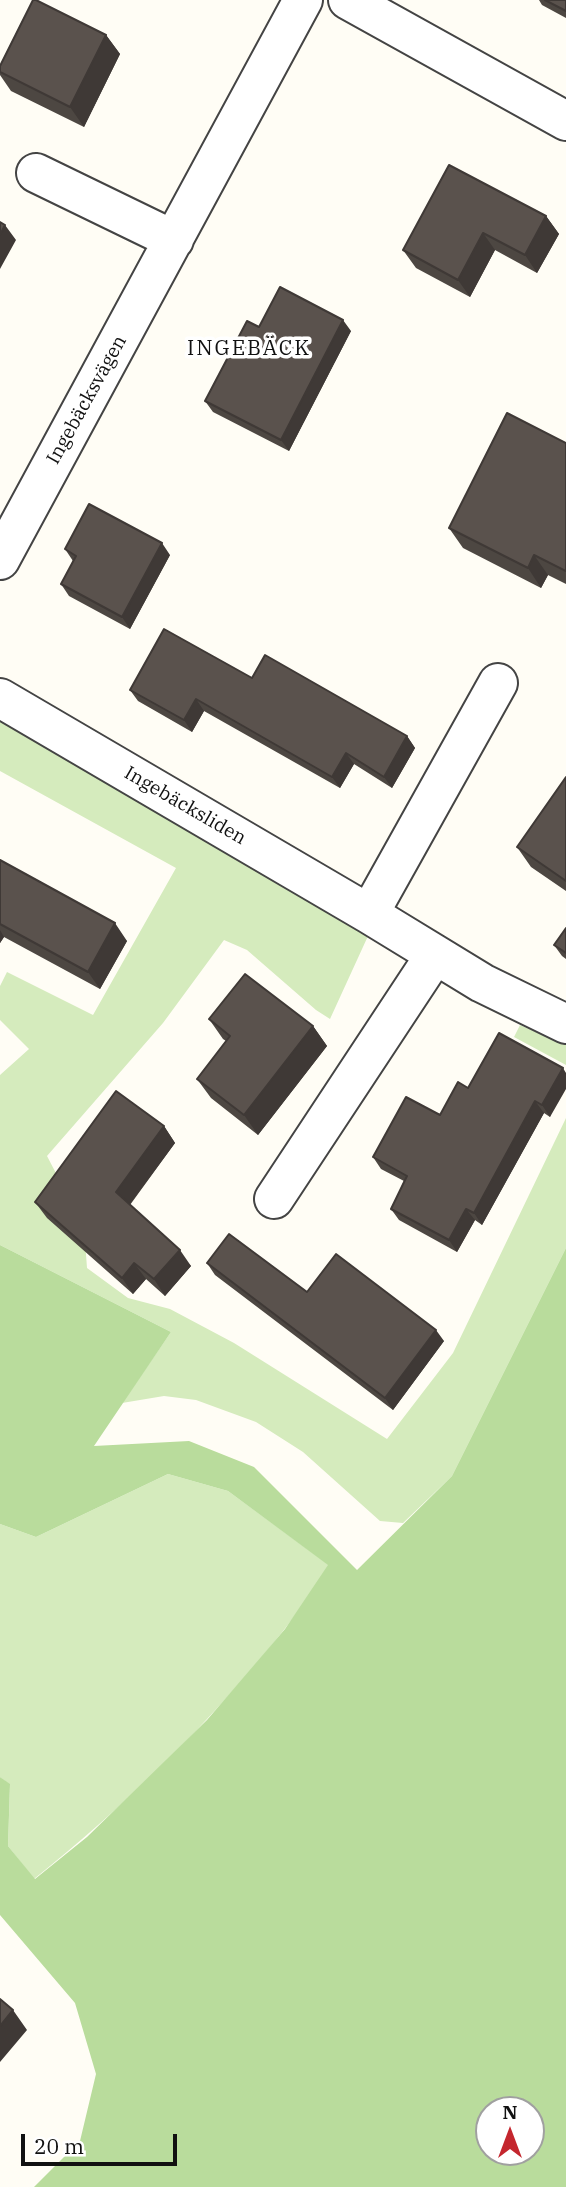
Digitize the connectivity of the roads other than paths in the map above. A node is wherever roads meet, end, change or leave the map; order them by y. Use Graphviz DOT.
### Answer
graph roads {
  1 [pos="303,0"];
  2 [pos="348,0"];
  3 [pos="566,121"];
  4 [pos="36,173"];
  5 [pos="174,240"];
  6 [pos="0,560"];
  7 [pos="498,683"];
  8 [pos="0,698"];
  9 [pos="369,914"];
  10 [pos="435,956"];
  11 [pos="566,1024"];
  12 [pos="274,1199"];
  1 -- 5 [label="street, Ingebäcksvägen"];
  2 -- 3 [label="street"];
  4 -- 5 [label="street"];
  5 -- 6 [label="street, Ingebäcksvägen"];
  7 -- 9 [label="street"];
  8 -- 9 [label="street, Ingebäcksliden"];
  9 -- 10 [label="street, Ingebäcksliden"];
  10 -- 11 [label="street, Ingebäcksliden"];
  10 -- 12 [label="street"];
}
